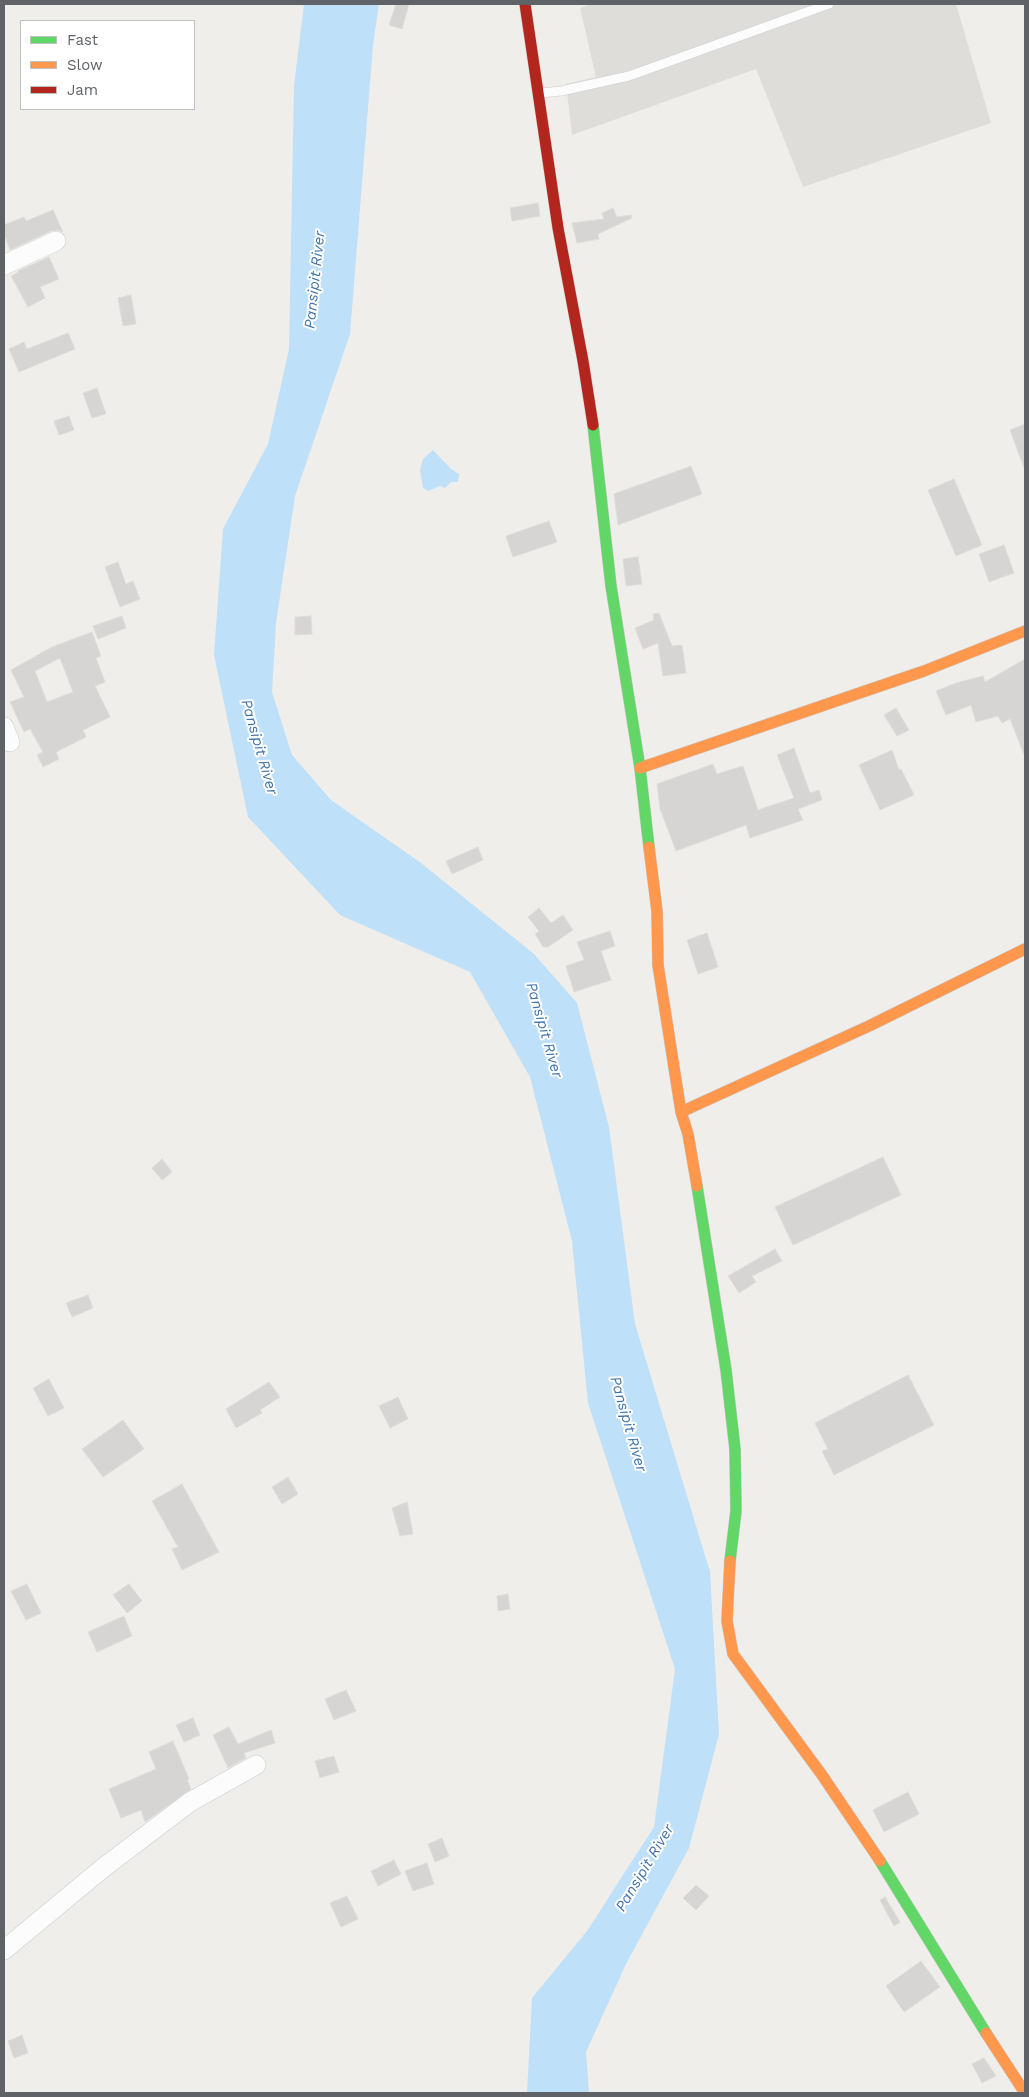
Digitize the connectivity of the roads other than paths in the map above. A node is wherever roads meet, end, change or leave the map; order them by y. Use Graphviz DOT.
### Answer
graph roads {
  1 [pos="525,4"];
  2 [pos="829,4"];
  3 [pos="537,93"];
  4 [pos="56,241"];
  5 [pos="4,265"];
  6 [pos="1025,631"];
  7 [pos="640,768"];
  8 [pos="1025,949"];
  9 [pos="681,1112"];
  10 [pos="256,1765"];
  11 [pos="4,1950"];
  12 [pos="1025,2093"];
  1 -- 3 [label="street"];
  2 -- 3 [label="lane"];
  3 -- 7 [label="street"];
  4 -- 5 [label="street"];
  6 -- 7 [label="street"];
  7 -- 9 [label="street"];
  8 -- 9 [label="street"];
  9 -- 12 [label="street"];
  10 -- 11 [label="street"];
}
